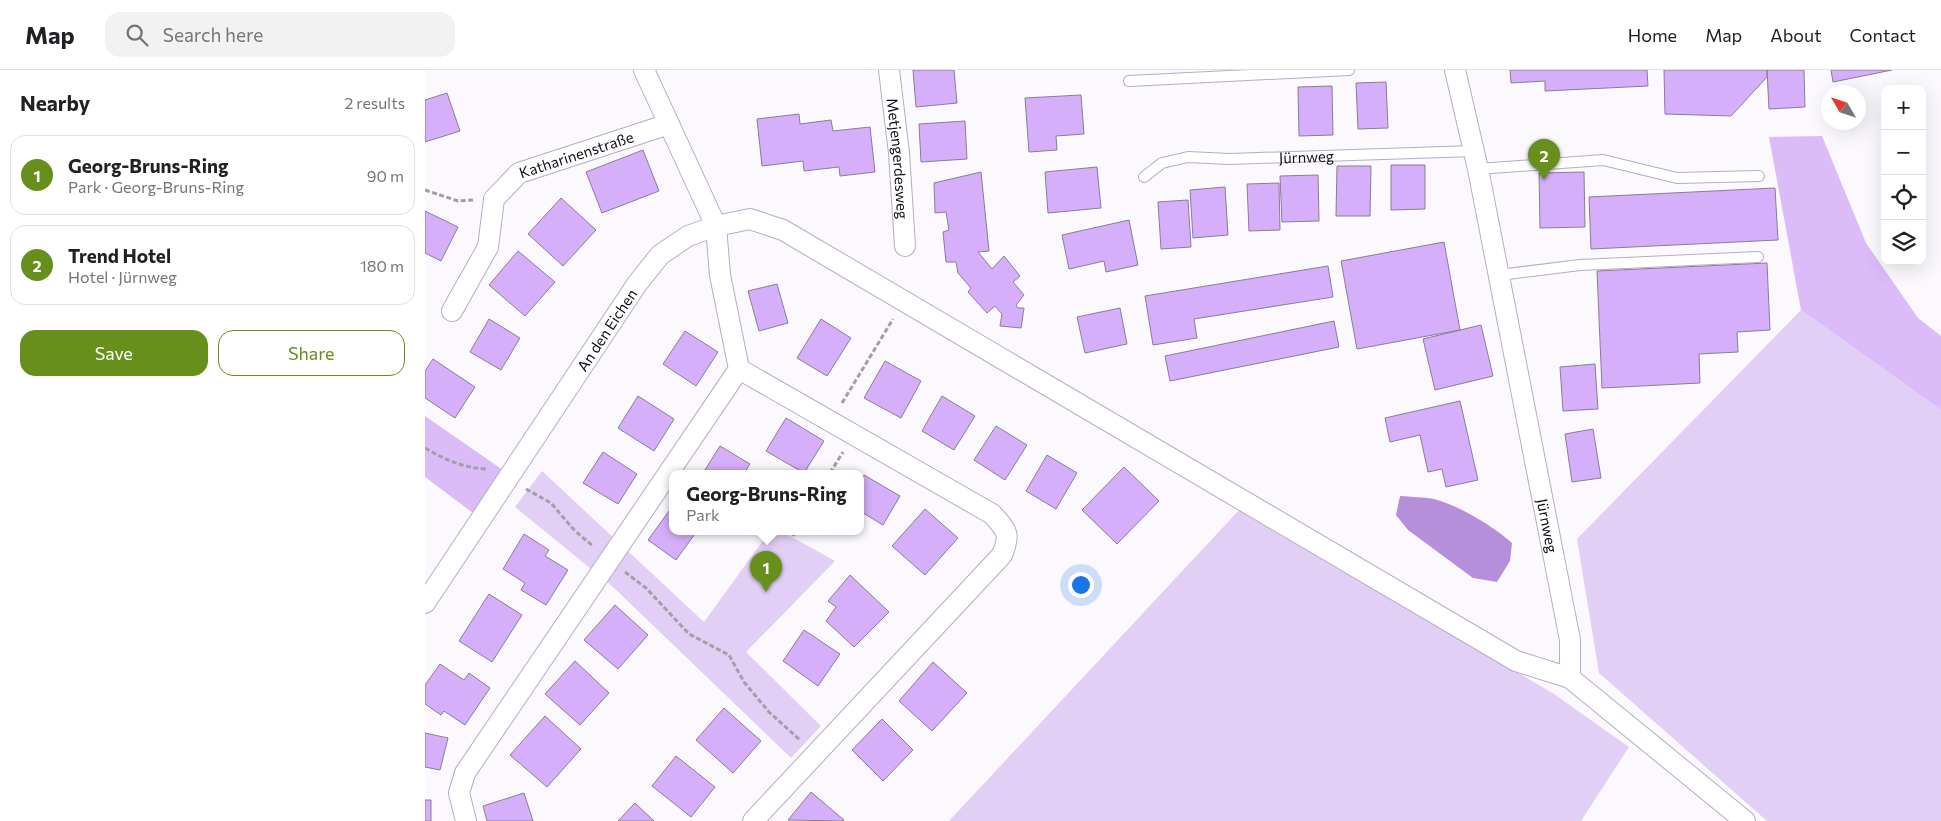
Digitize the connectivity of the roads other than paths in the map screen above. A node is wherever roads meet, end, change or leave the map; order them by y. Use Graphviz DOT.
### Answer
graph roads {
  1 [pos="644,70"];
  2 [pos="889,70"];
  3 [pos="1349,70"];
  4 [pos="1455,70"];
  5 [pos="1129,81"];
  6 [pos="669,124"];
  7 [pos="1476,160"];
  8 [pos="1759,176"];
  9 [pos="1144,178"];
  10 [pos="716,226"];
  11 [pos="905,246"];
  12 [pos="1758,257"];
  13 [pos="1499,275"];
  14 [pos="452,311"];
  15 [pos="739,369"];
  16 [pos="671,470"];
  17 [pos="669,473"];
  18 [pos="425,603"];
  19 [pos="1570,678"];
  20 [pos="465,821"];
  21 [pos="753,821"];
  22 [pos="1745,821"];
  1 -- 6 [label="street"];
  2 -- 11 [label="street, Metjengerdesweg"];
  3 -- 5 [label="lane"];
  4 -- 7 [label="street, Jürnweg"];
  6 -- 10 [label="street"];
  6 -- 14 [label="street, Katharinenstraße"];
  7 -- 8 [label="lane"];
  7 -- 9 [label="lane, Jürnweg"];
  7 -- 13 [label="street, Jürnweg"];
  10 -- 15 [label="street"];
  10 -- 18 [label="street, An den Eichen"];
  10 -- 19 [label="street, An den Eichen"];
  12 -- 13 [label="lane"];
  13 -- 19 [label="street, Jürnweg"];
  15 -- 16 [label="street"];
  15 -- 21 [label="street"];
  17 -- 20 [label="street"];
  19 -- 22 [label="street"];
}
